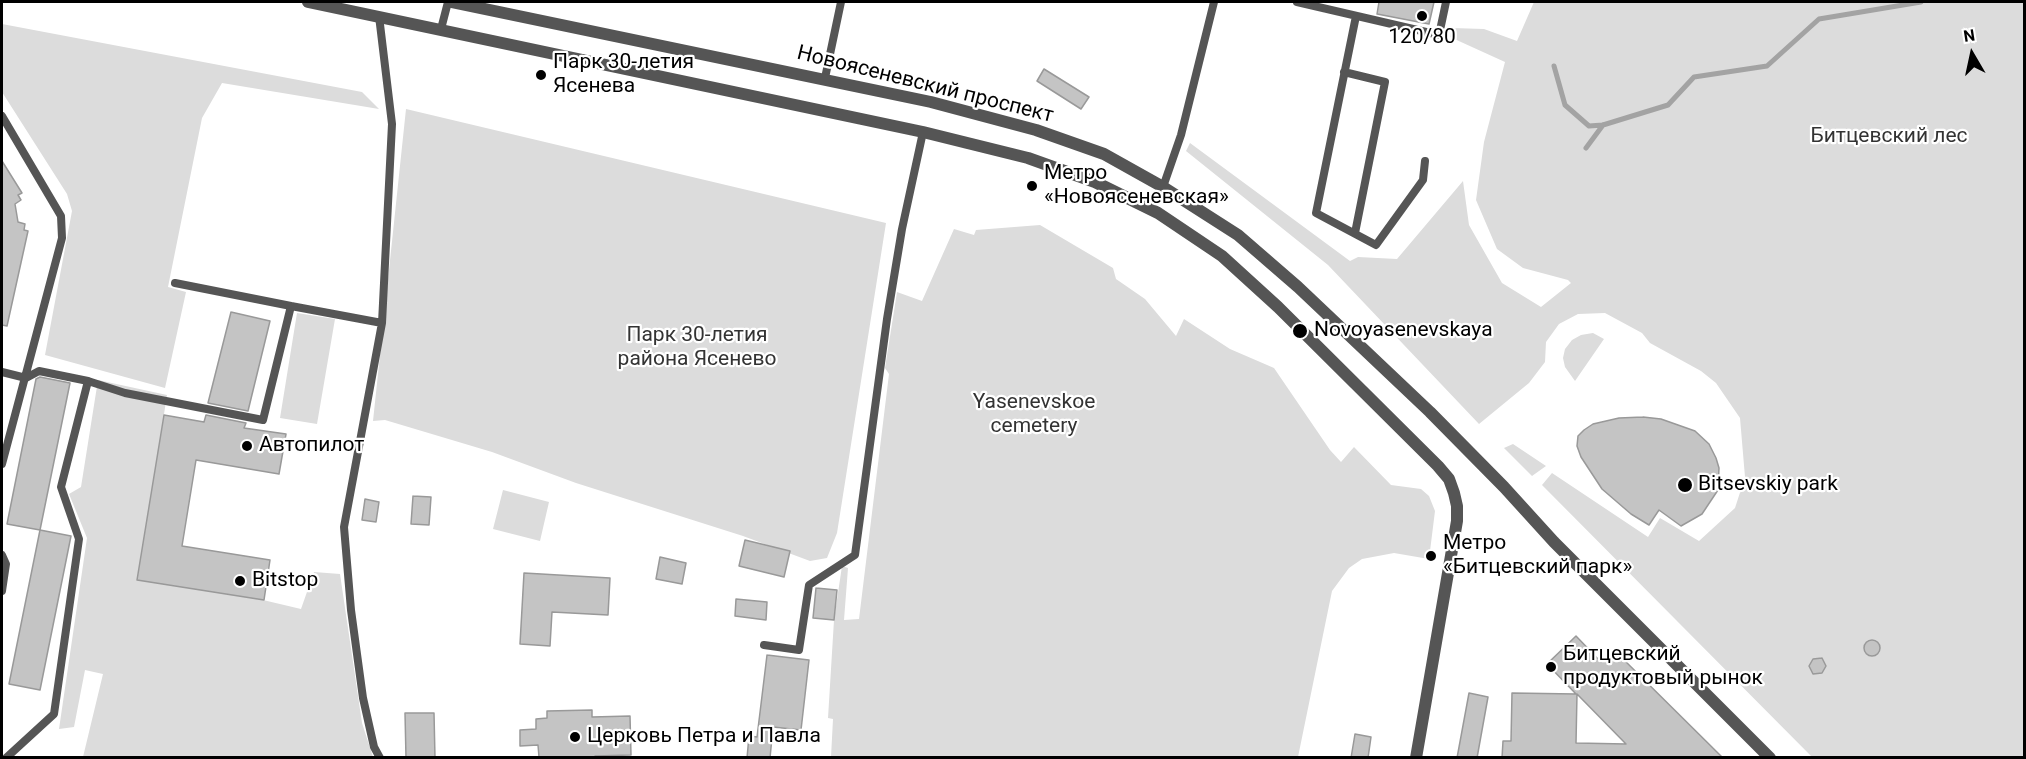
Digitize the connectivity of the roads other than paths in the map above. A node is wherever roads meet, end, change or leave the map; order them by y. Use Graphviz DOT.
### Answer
graph roads {
  1 [pos="308,2"];
  2 [pos="449,2"];
  3 [pos="841,2"];
  4 [pos="1214,2"];
  5 [pos="1297,2"];
  6 [pos="1446,2"];
  7 [pos="379,16"];
  8 [pos="1356,16"];
  9 [pos="441,29"];
  10 [pos="1344,72"];
  11 [pos="825,78"];
  12 [pos="2,116"];
  13 [pos="923,132"];
  14 [pos="1425,161"];
  15 [pos="1163,187"];
  16 [pos="1355,233"];
  17 [pos="175,283"];
  18 [pos="291,306"];
  19 [pos="382,323"];
  20 [pos="2,372"];
  21 [pos="26,378"];
  22 [pos="88,381"];
  23 [pos="2,464"];
  24 [pos="2,555"];
  25 [pos="2,591"];
  26 [pos="764,645"];
  27 [pos="6,758"];
  28 [pos="380,758"];
  29 [pos="1416,758"];
  30 [pos="1770,758"];
  1 -- 7 [label="street"];
  2 -- 9 [label="lane"];
  2 -- 11 [label="street, Новоясеневский проспект"];
  3 -- 11 [label="lane"];
  4 -- 15 [label="lane"];
  5 -- 8 [label="lane"];
  6 -- 8 [label="lane"];
  7 -- 9 [label="street"];
  7 -- 19 [label="lane"];
  8 -- 10 [label="lane"];
  9 -- 13 [label="street"];
  10 -- 16 [label="lane"];
  10 -- 16 [label="lane"];
  11 -- 15 [label="street, Новоясеневский проспект"];
  12 -- 21 [label="lane"];
  13 -- 26 [label="lane"];
  13 -- 29 [label="street"];
  14 -- 16 [label="lane"];
  15 -- 30 [label="street, Новоясеневский проспект"];
  17 -- 18 [label="lane"];
  18 -- 19 [label="lane"];
  18 -- 22 [label="lane"];
  19 -- 28 [label="lane"];
  20 -- 21 [label="lane"];
  21 -- 22 [label="lane"];
  21 -- 23 [label="lane"];
  22 -- 27 [label="lane"];
  24 -- 25 [label="lane"];
}
